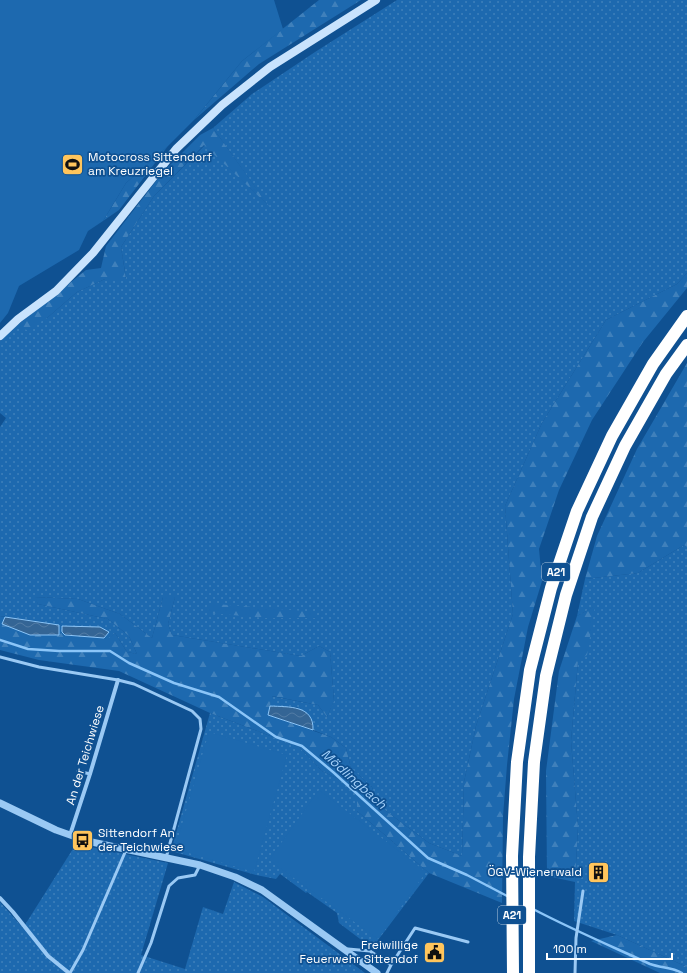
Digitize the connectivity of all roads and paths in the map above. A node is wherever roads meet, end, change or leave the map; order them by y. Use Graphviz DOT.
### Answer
graph roads {
  1 [pos="376,0"];
  2 [pos="687,316"];
  3 [pos="0,336"];
  4 [pos="687,345"];
  5 [pos="0,657"];
  6 [pos="118,680"];
  7 [pos="78,771"];
  8 [pos="90,774"];
  9 [pos="0,803"];
  10 [pos="70,835"];
  11 [pos="126,850"];
  12 [pos="166,858"];
  13 [pos="200,865"];
  14 [pos="583,891"];
  15 [pos="0,898"];
  16 [pos="468,942"];
  17 [pos="345,949"];
  18 [pos="391,965"];
  19 [pos="70,973"];
  20 [pos="138,973"];
  21 [pos="377,973"];
  22 [pos="387,973"];
  23 [pos="513,973"];
  24 [pos="528,973"];
  25 [pos="575,973"];
  1 -- 3 [label="main road"];
  2 -- 23 [label="highway, A21"];
  4 -- 24 [label="highway, A21"];
  5 -- 6 [label="lane"];
  6 -- 8 [label="street, An der Teichwiese"];
  6 -- 12 [label="lane"];
  7 -- 8 [label="lane"];
  8 -- 10 [label="street, An der Teichwiese"];
  9 -- 10 [label="street"];
  10 -- 11 [label="street"];
  11 -- 12 [label="street"];
  11 -- 19 [label="lane"];
  12 -- 13 [label="street"];
  13 -- 17 [label="street"];
  13 -- 20 [label="lane"];
  14 -- 25 [label="lane"];
  15 -- 19 [label="street"];
  16 -- 18 [label="lane"];
  17 -- 18 [label="lane"];
  17 -- 21 [label="street"];
  18 -- 22 [label="lane"];
}
